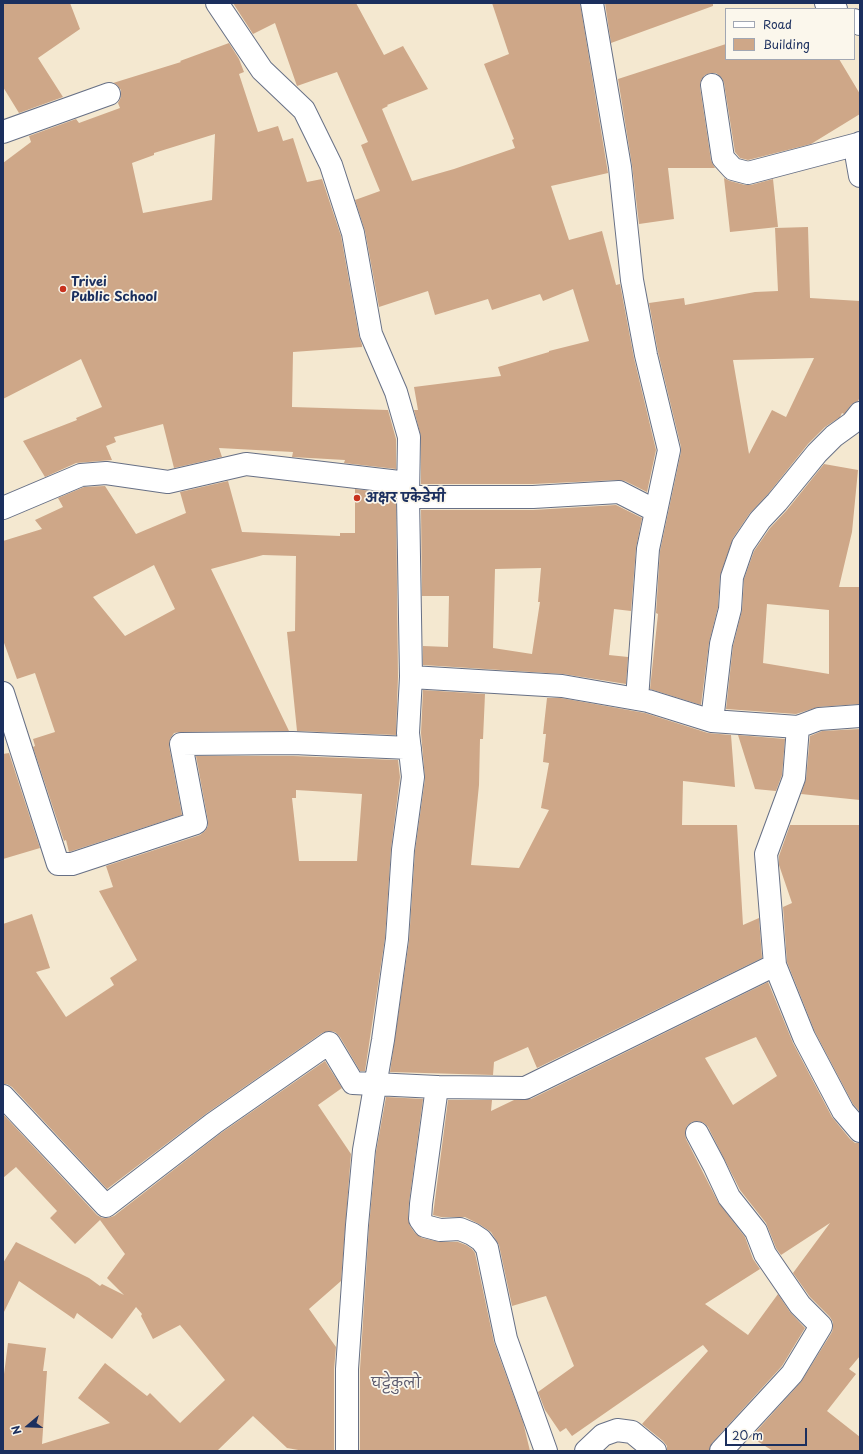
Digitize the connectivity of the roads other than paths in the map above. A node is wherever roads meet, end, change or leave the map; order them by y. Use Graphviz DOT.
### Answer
graph roads {
  1 [pos="217,3"];
  2 [pos="592,3"];
  3 [pos="712,85"];
  4 [pos="109,94"];
  5 [pos="3,132"];
  6 [pos="859,143"];
  7 [pos="860,176"];
  8 [pos="860,413"];
  9 [pos="408,490"];
  10 [pos="3,508"];
  11 [pos="656,511"];
  12 [pos="411,677"];
  13 [pos="3,693"];
  14 [pos="637,699"];
  15 [pos="860,716"];
  16 [pos="712,721"];
  17 [pos="798,727"];
  18 [pos="410,748"];
  19 [pos="775,965"];
  20 [pos="376,1083"];
  21 [pos="437,1087"];
  22 [pos="3,1096"];
  23 [pos="860,1131"];
  24 [pos="697,1133"];
  25 [pos="347,1451"];
  26 [pos="546,1451"];
  27 [pos="586,1451"];
  28 [pos="655,1451"];
  29 [pos="721,1451"];
  1 -- 9 [label="street"];
  2 -- 11 [label="street"];
  3 -- 6 [label="street"];
  4 -- 5 [label="street"];
  6 -- 7 [label="street"];
  8 -- 16 [label="street"];
  9 -- 10 [label="street"];
  9 -- 11 [label="street"];
  9 -- 12 [label="street"];
  11 -- 14 [label="street"];
  12 -- 14 [label="street"];
  12 -- 18 [label="street"];
  13 -- 18 [label="street"];
  14 -- 16 [label="street"];
  15 -- 17 [label="street"];
  16 -- 17 [label="street"];
  17 -- 19 [label="street"];
  18 -- 20 [label="street"];
  19 -- 21 [label="street"];
  19 -- 23 [label="street"];
  20 -- 21 [label="street"];
  20 -- 22 [label="street"];
  20 -- 25 [label="street"];
  21 -- 26 [label="street"];
  24 -- 29 [label="street"];
  27 -- 28 [label="street"];
}
